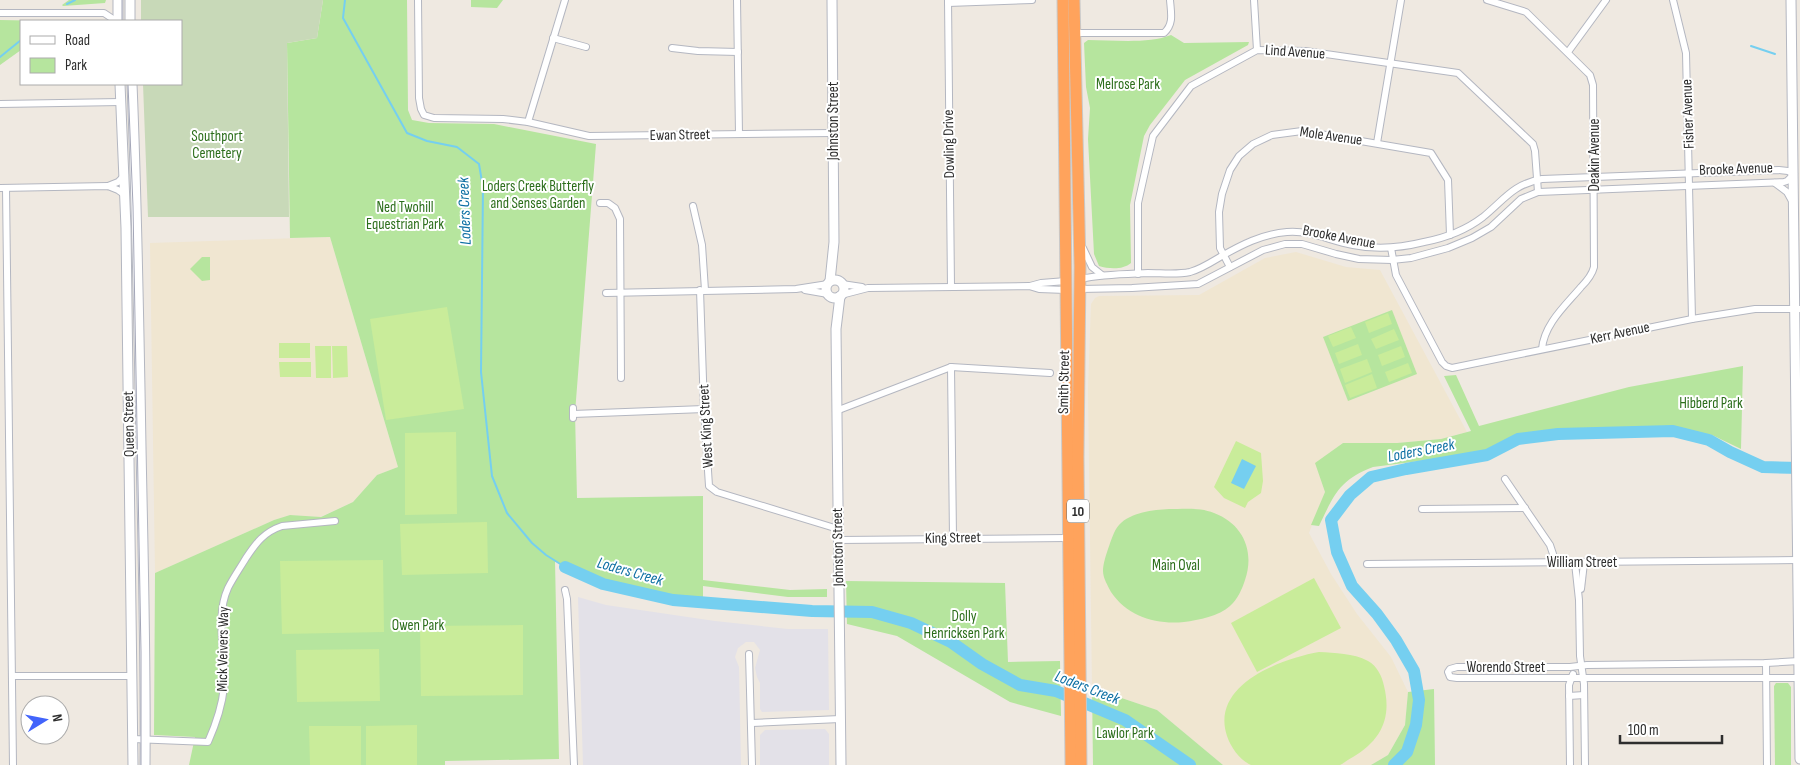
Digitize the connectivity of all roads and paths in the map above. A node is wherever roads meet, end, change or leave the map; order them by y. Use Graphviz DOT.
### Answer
graph roads {
  1 [pos="118,0"];
  2 [pos="130,0"];
  3 [pos="418,0"];
  4 [pos="565,0"];
  5 [pos="737,0"];
  6 [pos="832,0"];
  7 [pos="1032,0"];
  8 [pos="1063,0"];
  9 [pos="1074,0"];
  10 [pos="1170,0"];
  11 [pos="1254,0"];
  12 [pos="1401,0"];
  13 [pos="1487,0"];
  14 [pos="1606,0"];
  15 [pos="1673,0"];
  16 [pos="1792,0"];
  17 [pos="948,1"];
  18 [pos="0,13"];
  19 [pos="104,13"];
  20 [pos="115,20"];
  21 [pos="117,20"];
  22 [pos="130,20"];
  23 [pos="1075,33"];
  24 [pos="553,38"];
  25 [pos="586,47"];
  26 [pos="672,48"];
  27 [pos="1257,50"];
  28 [pos="738,52"];
  29 [pos="1568,52"];
  30 [pos="1796,52"];
  31 [pos="1390,62"];
  32 [pos="120,85"];
  33 [pos="132,85"];
  34 [pos="121,102"];
  35 [pos="0,104"];
  36 [pos="528,122"];
  37 [pos="833,133"];
  38 [pos="739,134"];
  39 [pos="1377,143"];
  40 [pos="1797,173"];
  41 [pos="1689,174"];
  42 [pos="125,175"];
  43 [pos="1594,177"];
  44 [pos="1536,180"];
  45 [pos="1774,183"];
  46 [pos="108,186"];
  47 [pos="1689,186"];
  48 [pos="3,188"];
  49 [pos="1593,189"];
  50 [pos="1538,192"];
  51 [pos="125,195"];
  52 [pos="600,204"];
  53 [pos="692,206"];
  54 [pos="1794,207"];
  55 [pos="1450,234"];
  56 [pos="1080,241"];
  57 [pos="1391,248"];
  58 [pos="1222,256"];
  59 [pos="1392,260"];
  60 [pos="1230,268"];
  61 [pos="1138,274"];
  62 [pos="1102,275"];
  63 [pos="835,282"];
  64 [pos="1080,284"];
  65 [pos="1066,286"];
  66 [pos="951,287"];
  67 [pos="868,288"];
  68 [pos="796,289"];
  69 [pos="703,290"];
  70 [pos="606,293"];
  71 [pos="620,294"];
  72 [pos="829,295"];
  73 [pos="840,295"];
  74 [pos="1798,309"];
  75 [pos="1692,319"];
  76 [pos="836,329"];
  77 [pos="1542,349"];
  78 [pos="951,367"];
  79 [pos="1050,373"];
  80 [pos="622,378"];
  81 [pos="704,409"];
  82 [pos="836,411"];
  83 [pos="573,413"];
  84 [pos="1505,479"];
  85 [pos="1798,487"];
  86 [pos="1525,508"];
  87 [pos="1422,509"];
  88 [pos="335,521"];
  89 [pos="838,529"];
  90 [pos="954,538"];
  91 [pos="1068,538"];
  92 [pos="838,540"];
  93 [pos="1798,560"];
  94 [pos="1553,563"];
  95 [pos="1575,563"];
  96 [pos="1584,563"];
  97 [pos="1367,564"];
  98 [pos="566,590"];
  99 [pos="1579,600"];
  100 [pos="749,654"];
  101 [pos="1799,661"];
  102 [pos="1766,663"];
  103 [pos="1579,666"];
  104 [pos="12,676"];
  105 [pos="133,676"];
  106 [pos="1572,677"];
  107 [pos="1583,678"];
  108 [pos="1767,678"];
  109 [pos="1799,678"];
  110 [pos="1075,683"];
  111 [pos="1584,695"];
  112 [pos="1569,696"];
  113 [pos="1800,716"];
  114 [pos="1076,717"];
  115 [pos="840,719"];
  116 [pos="752,722"];
  117 [pos="133,739"];
  118 [pos="145,739"];
  119 [pos="1800,759"];
  120 [pos="13,765"];
  121 [pos="133,765"];
  122 [pos="145,765"];
  123 [pos="574,765"];
  124 [pos="752,765"];
  125 [pos="840,765"];
  126 [pos="1071,765"];
  127 [pos="1082,765"];
  128 [pos="1570,765"];
  129 [pos="1585,765"];
  130 [pos="1767,765"];
  1 -- 19 [label="street"];
  1 -- 21 [label="street"];
  2 -- 22 [label="street"];
  3 -- 36 [label="street, Ewan Street"];
  4 -- 24 [label="street"];
  5 -- 28 [label="street"];
  6 -- 37 [label="street, Johnston Street"];
  7 -- 17 [label="street"];
  8 -- 65 [label="highway, Smith Street / 10"];
  9 -- 23 [label="highway, Smith Street / 10"];
  10 -- 23 [label="street"];
  11 -- 27 [label="street"];
  12 -- 31 [label="street"];
  13 -- 29 [label="street, Deakin Avenue"];
  14 -- 29 [label="street"];
  15 -- 41 [label="street, Fisher Avenue"];
  16 -- 30 [label="street"];
  17 -- 66 [label="street, Dowling Drive"];
  18 -- 19 [label="street"];
  19 -- 20 [label="street"];
  23 -- 56 [label="highway, Smith Street / 10"];
  24 -- 25 [label="street"];
  24 -- 36 [label="street"];
  26 -- 28 [label="street"];
  27 -- 31 [label="street, Lind Avenue"];
  27 -- 61 [label="street, Lind Avenue"];
  28 -- 38 [label="street"];
  29 -- 43 [label="street, Deakin Avenue"];
  30 -- 40 [label="street"];
  31 -- 39 [label="street"];
  31 -- 44 [label="street, Lind Avenue"];
  32 -- 34 [label="street, Queen Street"];
  33 -- 118 [label="street, Queen Street"];
  34 -- 35 [label="street"];
  34 -- 42 [label="street, Queen Street"];
  36 -- 38 [label="street, Ewan Street"];
  37 -- 38 [label="street, Ewan Street"];
  37 -- 63 [label="street, Johnston Street"];
  39 -- 55 [label="street, Mole Avenue"];
  39 -- 58 [label="street, Mole Avenue"];
  40 -- 41 [label="street, Brooke Avenue"];
  40 -- 45 [label="street, Brooke Avenue"];
  40 -- 54 [label="street"];
  41 -- 43 [label="street, Brooke Avenue"];
  41 -- 47 [label="street, Fisher Avenue"];
  42 -- 46 [label="street"];
  42 -- 51 [label="street, Queen Street"];
  43 -- 44 [label="street, Brooke Avenue"];
  43 -- 49 [label="street, Deakin Avenue"];
  44 -- 50 [label="street, Lind Avenue"];
  44 -- 55 [label="street, Brooke Avenue"];
  45 -- 47 [label="street, Brooke Avenue"];
  45 -- 54 [label="street"];
  46 -- 48 [label="street"];
  46 -- 51 [label="street"];
  47 -- 49 [label="street, Brooke Avenue"];
  47 -- 75 [label="street, Fisher Avenue"];
  48 -- 104 [label="street"];
  49 -- 50 [label="street, Brooke Avenue"];
  49 -- 77 [label="street, Deakin Avenue"];
  50 -- 59 [label="street, Brooke Avenue"];
  51 -- 105 [label="street, Queen Street"];
  52 -- 71 [label="street"];
  53 -- 69 [label="street, West King Street"];
  54 -- 74 [label="street"];
  55 -- 57 [label="street, Brooke Avenue"];
  56 -- 62 [label="street"];
  56 -- 64 [label="highway, Smith Street / 10"];
  57 -- 58 [label="street, Brooke Avenue"];
  57 -- 59 [label="street"];
  58 -- 60 [label="street, Mole Avenue"];
  58 -- 61 [label="street, Brooke Avenue"];
  59 -- 60 [label="street, Brooke Avenue"];
  59 -- 77 [label="street, Kerr Avenue"];
  60 -- 64 [label="street, Brooke Avenue"];
  61 -- 62 [label="street, Brooke Avenue"];
  62 -- 64 [label="street, Brooke Avenue"];
  63 -- 67 [label="street"];
  63 -- 68 [label="street"];
  63 -- 72 [label="street"];
  63 -- 73 [label="street"];
  64 -- 65 [label="highway, Brooke Avenue"];
  64 -- 110 [label="highway, Smith Street / 10"];
  65 -- 66 [label="street, Brooke Avenue"];
  65 -- 91 [label="highway, Smith Street / 10"];
  66 -- 67 [label="street, Brooke Avenue"];
  67 -- 73 [label="street"];
  68 -- 69 [label="street"];
  68 -- 72 [label="street"];
  69 -- 71 [label="street"];
  69 -- 81 [label="street, West King Street"];
  70 -- 71 [label="street"];
  71 -- 80 [label="street"];
  72 -- 73 [label="street"];
  72 -- 76 [label="street, Johnston Street"];
  73 -- 76 [label="street, Johnston Street"];
  74 -- 75 [label="street, Kerr Avenue"];
  74 -- 85 [label="street"];
  75 -- 77 [label="street, Kerr Avenue"];
  76 -- 82 [label="street, Johnston Street"];
  78 -- 79 [label="street"];
  78 -- 82 [label="street"];
  78 -- 90 [label="street"];
  81 -- 83 [label="street"];
  81 -- 89 [label="street, West King Street"];
  82 -- 89 [label="street, Johnston Street"];
  84 -- 86 [label="street"];
  85 -- 93 [label="street"];
  86 -- 87 [label="street"];
  86 -- 94 [label="street"];
  88 -- 118 [label="street, Mick Veivers Way"];
  89 -- 92 [label="street, Johnston Street"];
  90 -- 91 [label="street, King Street"];
  90 -- 92 [label="street, King Street"];
  91 -- 110 [label="highway, Smith Street / 10"];
  92 -- 115 [label="street, Johnston Street"];
  93 -- 96 [label="street, William Street"];
  93 -- 101 [label="street"];
  94 -- 95 [label="street, William Street"];
  94 -- 97 [label="street, William Street"];
  95 -- 96 [label="street, William Street"];
  95 -- 99 [label="street"];
  96 -- 99 [label="street"];
  98 -- 123 [label="street"];
  99 -- 103 [label="street"];
  100 -- 116 [label="street"];
  101 -- 102 [label="street, Worendo Street"];
  101 -- 109 [label="street"];
  102 -- 103 [label="street, Worendo Street"];
  102 -- 108 [label="street"];
  103 -- 106 [label="street"];
  103 -- 106 [label="street, Worendo Street"];
  103 -- 107 [label="street"];
  104 -- 105 [label="street"];
  104 -- 120 [label="street"];
  105 -- 117 [label="street, Queen Street"];
  106 -- 107 [label="street, Worendo Street"];
  106 -- 112 [label="street"];
  107 -- 108 [label="street, Worendo Street"];
  107 -- 111 [label="street"];
  108 -- 109 [label="street, Worendo Street"];
  108 -- 130 [label="street"];
  109 -- 113 [label="street"];
  110 -- 114 [label="highway, Smith Street / 10"];
  111 -- 112 [label="street"];
  111 -- 129 [label="street"];
  112 -- 128 [label="street"];
  113 -- 119 [label="street"];
  114 -- 126 [label="highway, Smith Street / 10"];
  114 -- 127 [label="highway, Smith Street / 10"];
  115 -- 116 [label="street"];
  115 -- 125 [label="street, Johnston Street"];
  116 -- 124 [label="street"];
  117 -- 118 [label="street, Mick Veivers Way"];
  117 -- 121 [label="street, Queen Street"];
  118 -- 122 [label="street, Queen Street"];
}
